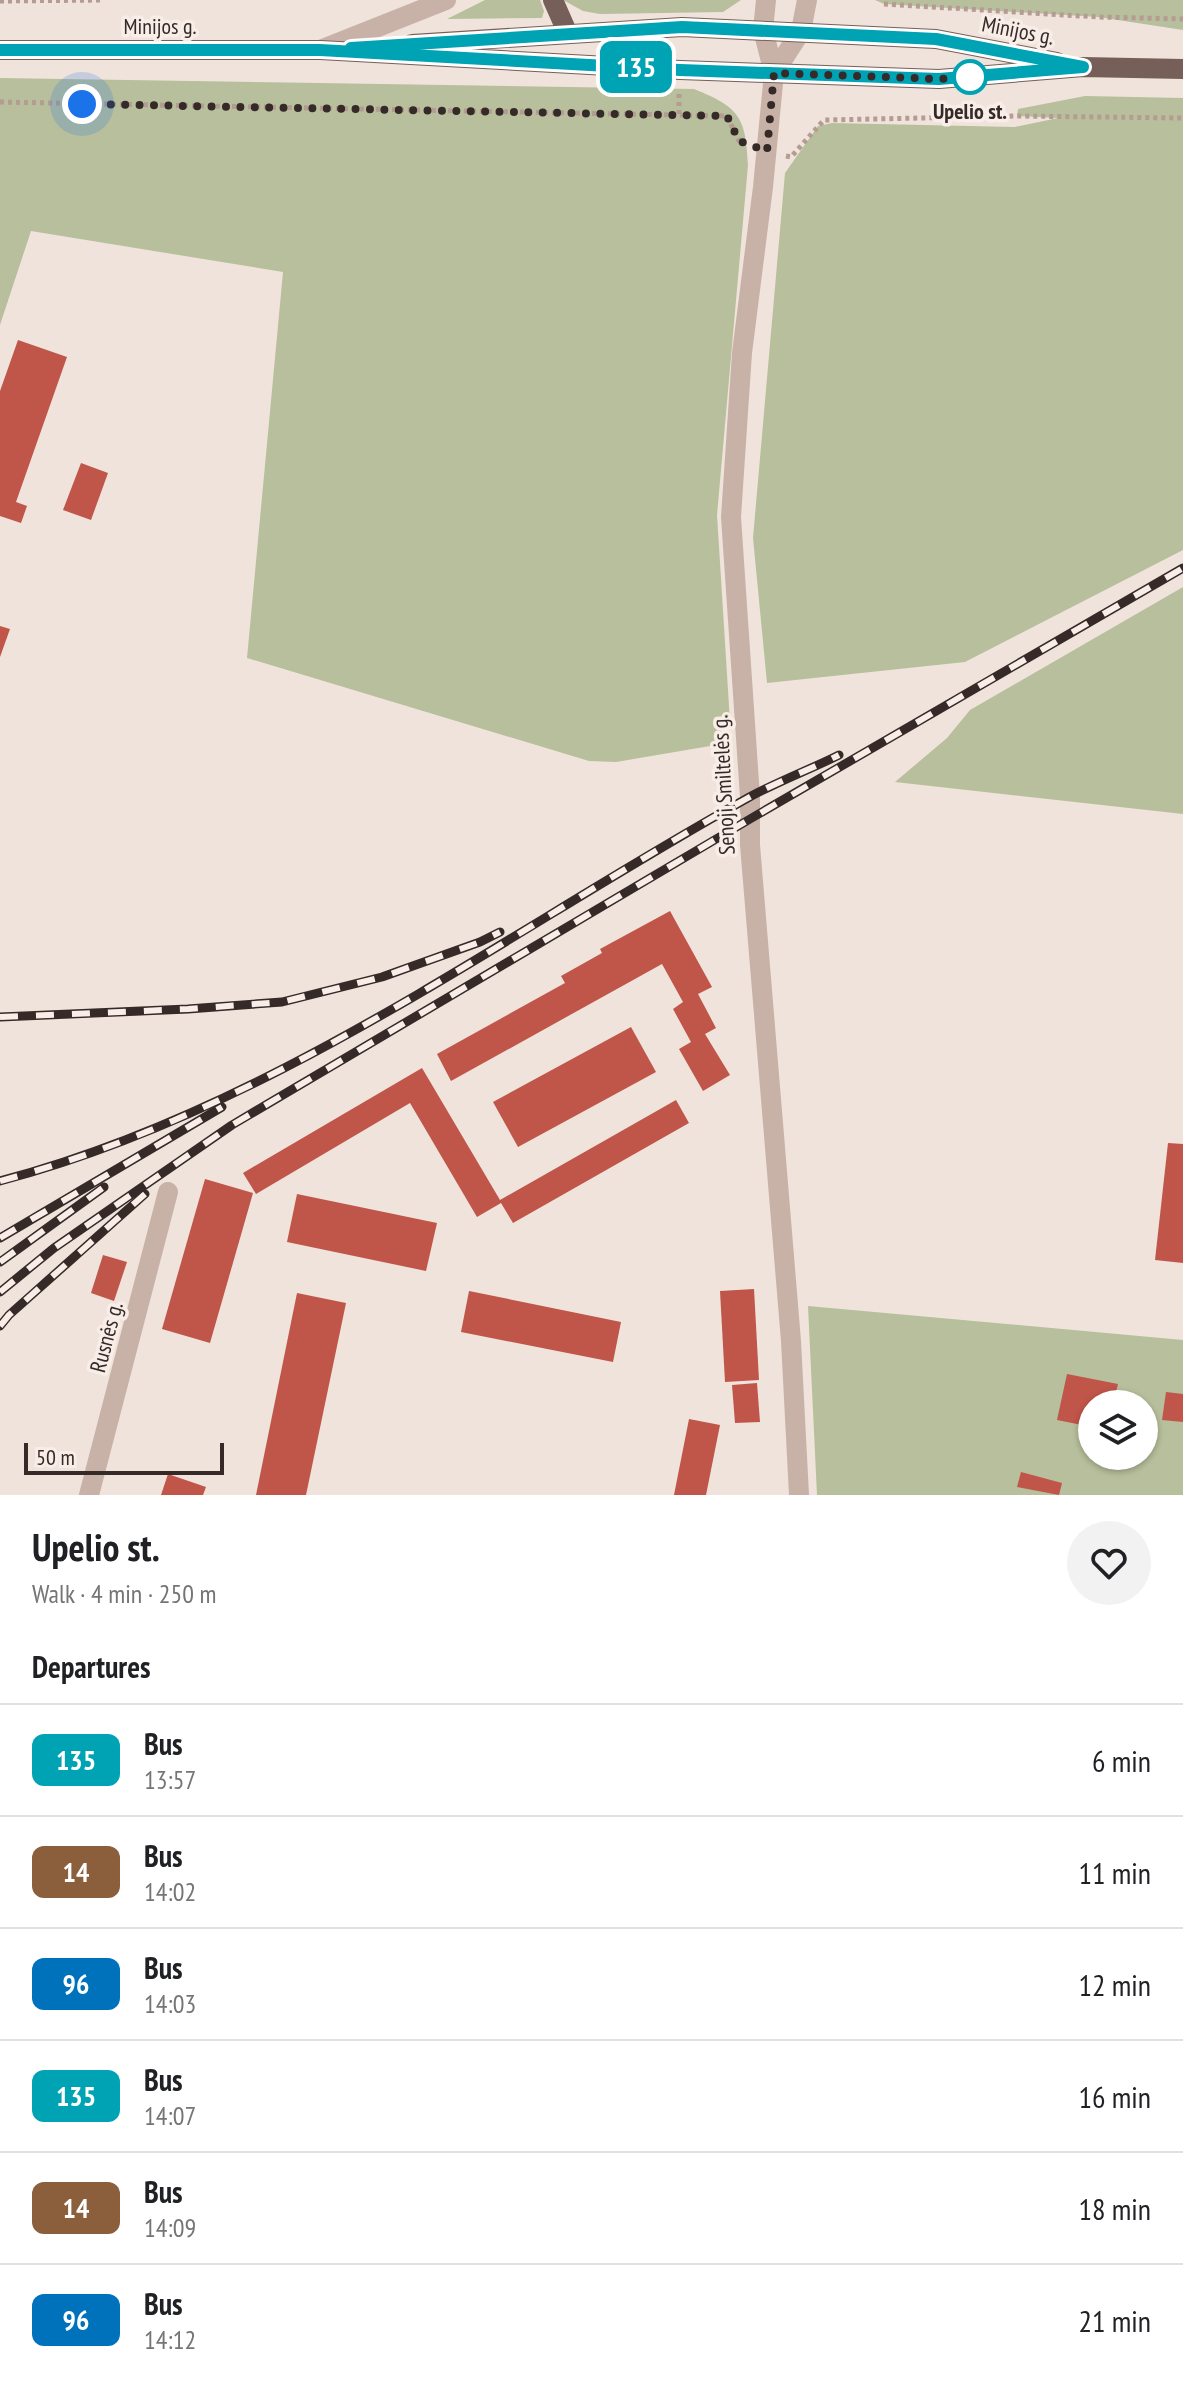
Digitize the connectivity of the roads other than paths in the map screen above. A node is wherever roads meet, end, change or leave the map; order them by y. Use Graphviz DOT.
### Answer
graph roads {
  1 [pos="446,0"];
  2 [pos="553,0"];
  3 [pos="766,0"];
  4 [pos="807,0"];
  5 [pos="763,30"];
  6 [pos="801,31"];
  7 [pos="568,34"];
  8 [pos="0,50"];
  9 [pos="320,50"];
  10 [pos="1083,67"];
  11 [pos="1183,69"];
  12 [pos="774,73"];
  13 [pos="168,1192"];
  14 [pos="89,1495"];
  15 [pos="799,1495"];
  1 -- 9 [label="street"];
  2 -- 7 [label="main road"];
  3 -- 5 [label="street"];
  4 -- 6 [label="street"];
  5 -- 6 [label="main road, Minijos g."];
  5 -- 7 [label="main road, Minijos g."];
  5 -- 12 [label="street"];
  6 -- 10 [label="main road, Minijos g."];
  6 -- 12 [label="street"];
  7 -- 9 [label="main road, Minijos g."];
  8 -- 9 [label="main road, Minijos g."];
  9 -- 12 [label="main road, Minijos g."];
  10 -- 11 [label="main road, Minijos g."];
  10 -- 12 [label="main road, Minijos g."];
  12 -- 15 [label="street, Senoji Smiltelės g."];
  13 -- 14 [label="street, Rusnės g."];
}
